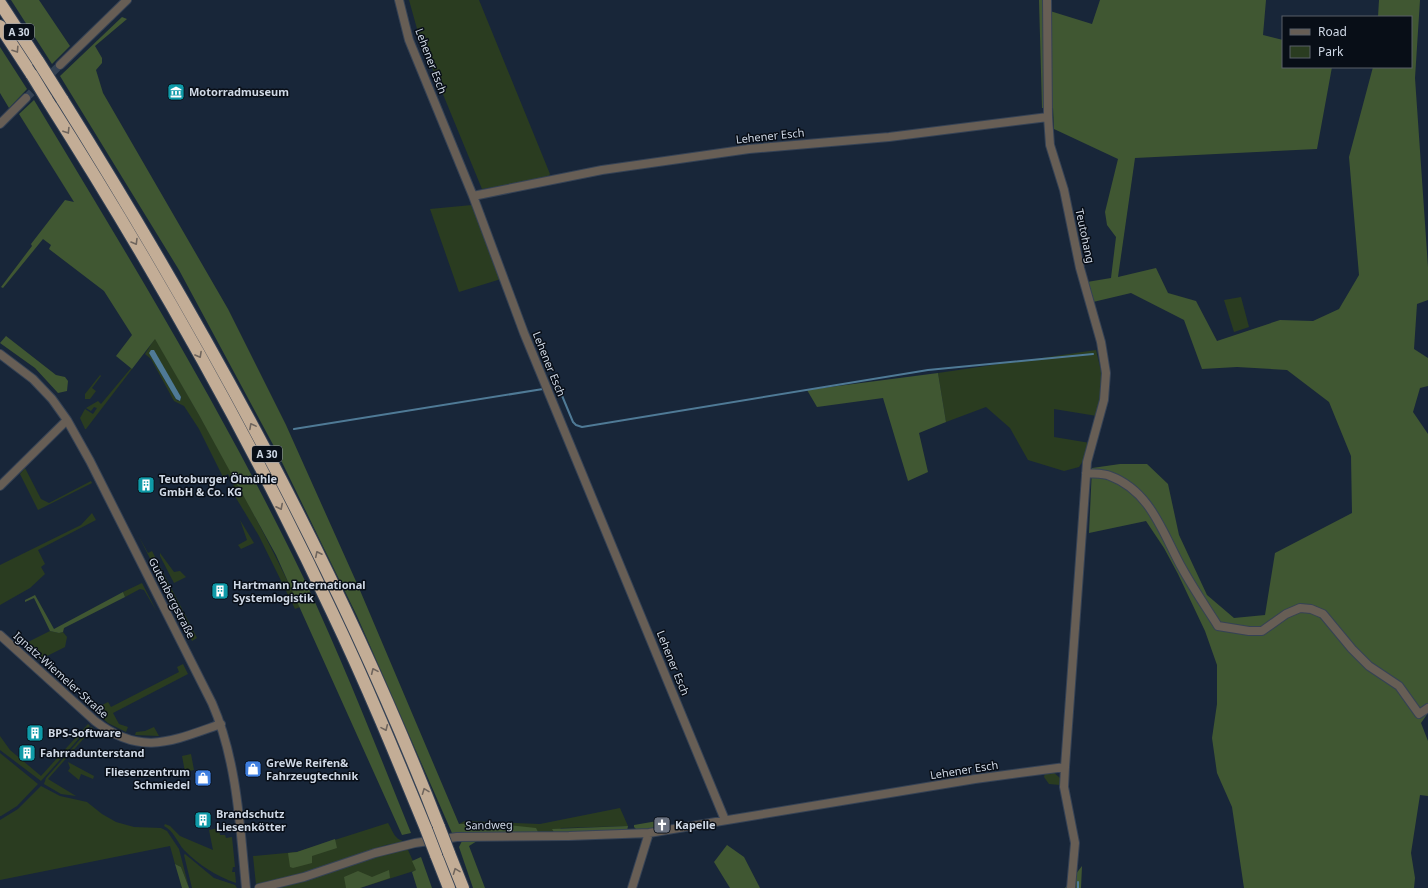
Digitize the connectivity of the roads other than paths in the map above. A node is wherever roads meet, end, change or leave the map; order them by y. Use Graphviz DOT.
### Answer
graph roads {
  1 [pos="127,0"];
  2 [pos="399,0"];
  3 [pos="1047,0"];
  4 [pos="0,3"];
  5 [pos="0,26"];
  6 [pos="60,64"];
  7 [pos="26,98"];
  8 [pos="1048,117"];
  9 [pos="0,124"];
  10 [pos="473,196"];
  11 [pos="0,354"];
  12 [pos="67,420"];
  13 [pos="1086,473"];
  14 [pos="0,486"];
  15 [pos="0,635"];
  16 [pos="1428,708"];
  17 [pos="221,724"];
  18 [pos="1065,767"];
  19 [pos="725,820"];
  20 [pos="649,833"];
  21 [pos="246,888"];
  22 [pos="259,888"];
  23 [pos="448,888"];
  24 [pos="463,888"];
  25 [pos="632,888"];
  26 [pos="1071,888"];
  1 -- 6 [label="street"];
  2 -- 10 [label="street, Lehener Esch"];
  3 -- 8 [label="street, Teutohang"];
  24 -- 4 [label="highway, A 30, one-way, bridge"];
  5 -- 23 [label="highway, A 30, one-way, bridge"];
  7 -- 9 [label="street"];
  8 -- 10 [label="street, Lehener Esch"];
  8 -- 13 [label="street, Teutohang"];
  10 -- 19 [label="street, Lehener Esch"];
  11 -- 12 [label="street, Gutenbergstraße"];
  12 -- 14 [label="street"];
  12 -- 17 [label="street, Gutenbergstraße"];
  13 -- 16 [label="street"];
  13 -- 18 [label="street"];
  15 -- 17 [label="street, Ignatz-Wiemeler-Straße"];
  17 -- 21 [label="street, Gutenbergstraße"];
  18 -- 19 [label="street, Lehener Esch"];
  18 -- 26 [label="street"];
  19 -- 20 [label="street, Sandweg"];
  20 -- 22 [label="street, Sandweg"];
  20 -- 25 [label="street"];
}
